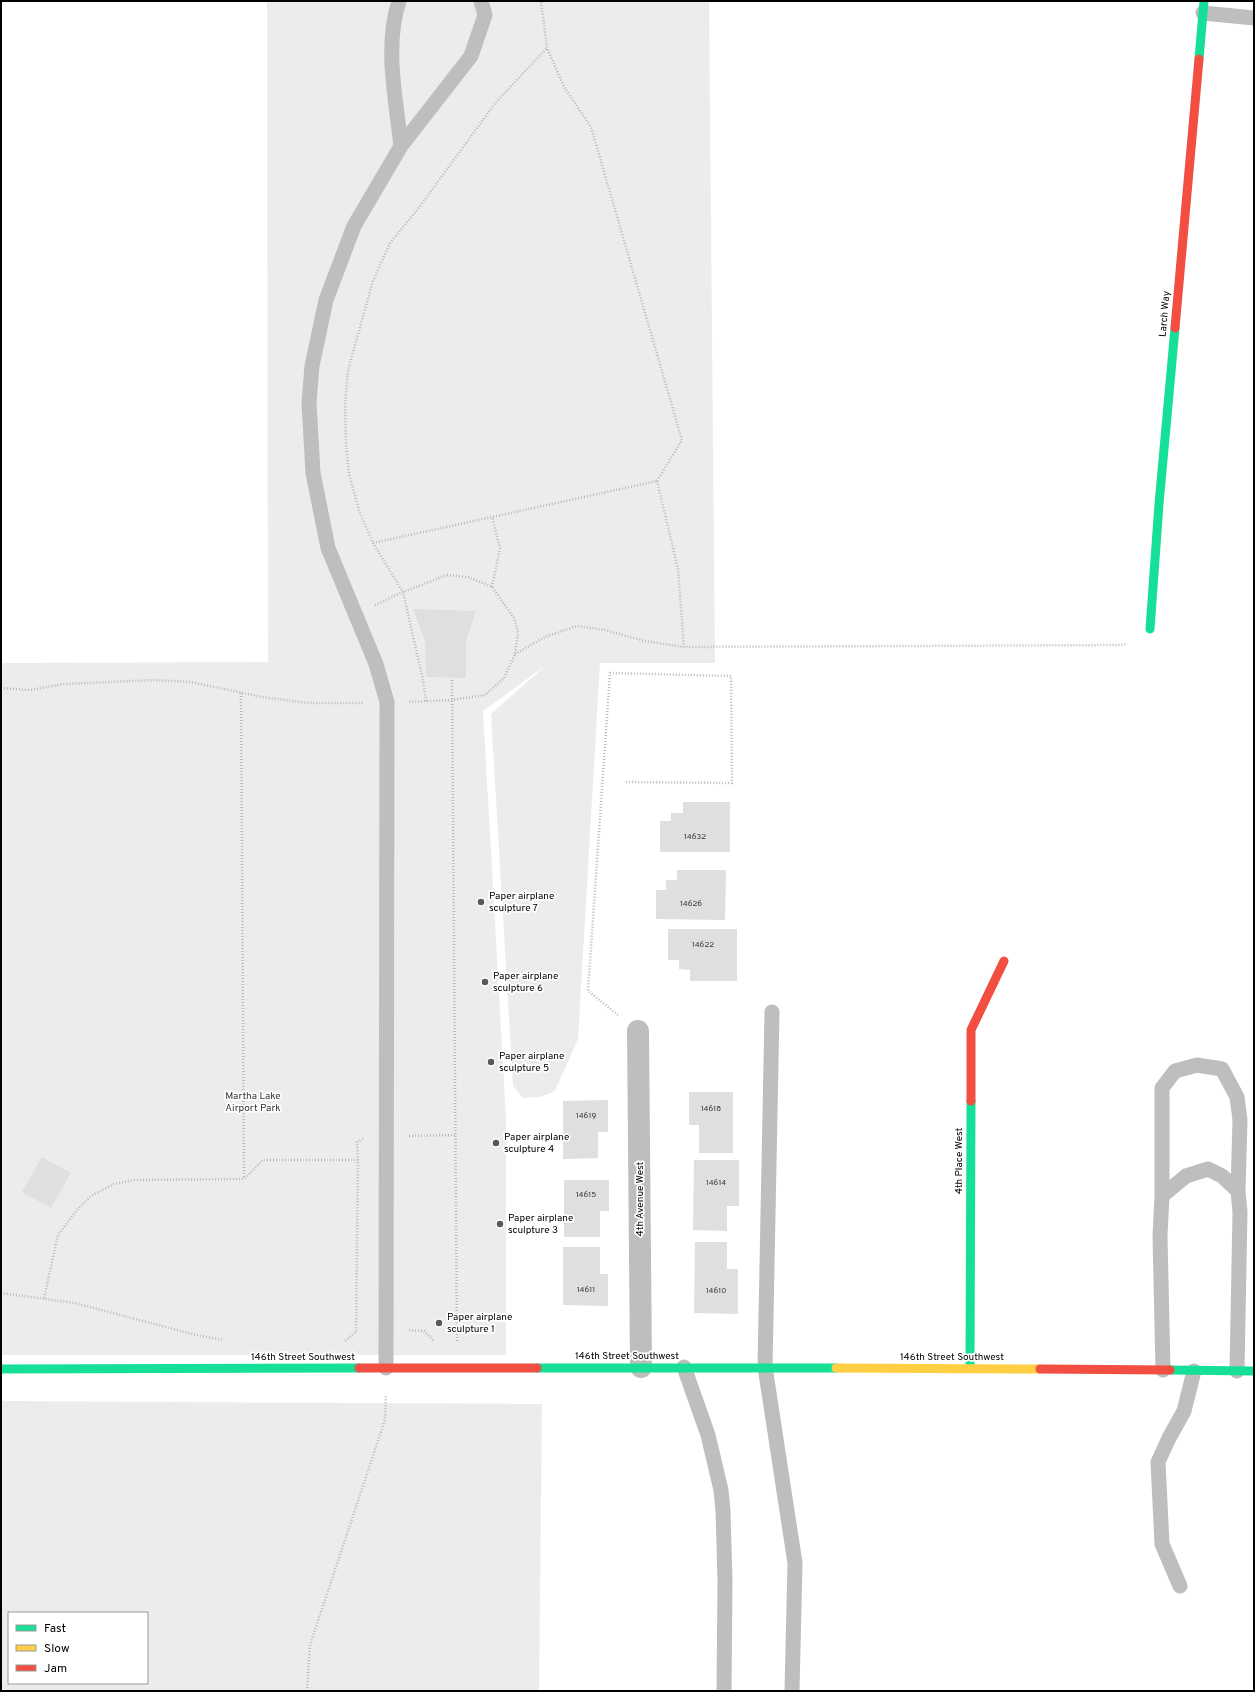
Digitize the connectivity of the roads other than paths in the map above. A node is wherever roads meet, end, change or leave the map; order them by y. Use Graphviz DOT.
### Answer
graph roads {
  1 [pos="399,1"];
  2 [pos="481,1"];
  3 [pos="1203,7"];
  4 [pos="1254,18"];
  5 [pos="401,146"];
  6 [pos="1150,629"];
  7 [pos="1004,961"];
  8 [pos="772,1012"];
  9 [pos="638,1031"];
  10 [pos="1238,1191"];
  11 [pos="1162,1196"];
  12 [pos="641,1367"];
  13 [pos="684,1367"];
  14 [pos="765,1367"];
  15 [pos="386,1368"];
  16 [pos="970,1368"];
  17 [pos="1,1369"];
  18 [pos="1163,1370"];
  19 [pos="1194,1371"];
  20 [pos="1237,1371"];
  21 [pos="1254,1371"];
  22 [pos="1180,1586"];
  23 [pos="724,1691"];
  24 [pos="792,1691"];
  1 -- 5 [label="lane"];
  2 -- 5 [label="lane"];
  3 -- 4 [label="lane"];
  3 -- 6 [label="street, Larch Way"];
  5 -- 15 [label="lane"];
  7 -- 16 [label="street, 4th Place West"];
  8 -- 14 [label="lane"];
  9 -- 12 [label="street, 4th Avenue West"];
  10 -- 11 [label="lane"];
  10 -- 11 [label="lane"];
  10 -- 20 [label="lane"];
  11 -- 18 [label="lane"];
  12 -- 13 [label="street, 146th Street Southwest"];
  12 -- 15 [label="street, 146th Street Southwest"];
  13 -- 14 [label="street, 146th Street Southwest"];
  13 -- 23 [label="lane"];
  14 -- 16 [label="street, 146th Street Southwest"];
  14 -- 24 [label="lane"];
  15 -- 17 [label="street, 146th Street Southwest"];
  16 -- 18 [label="street, 146th Street Southwest"];
  18 -- 19 [label="street, 146th Street Southwest"];
  19 -- 20 [label="street, 146th Street Southwest"];
  19 -- 22 [label="lane"];
  20 -- 21 [label="street, 146th Street Southwest"];
}
